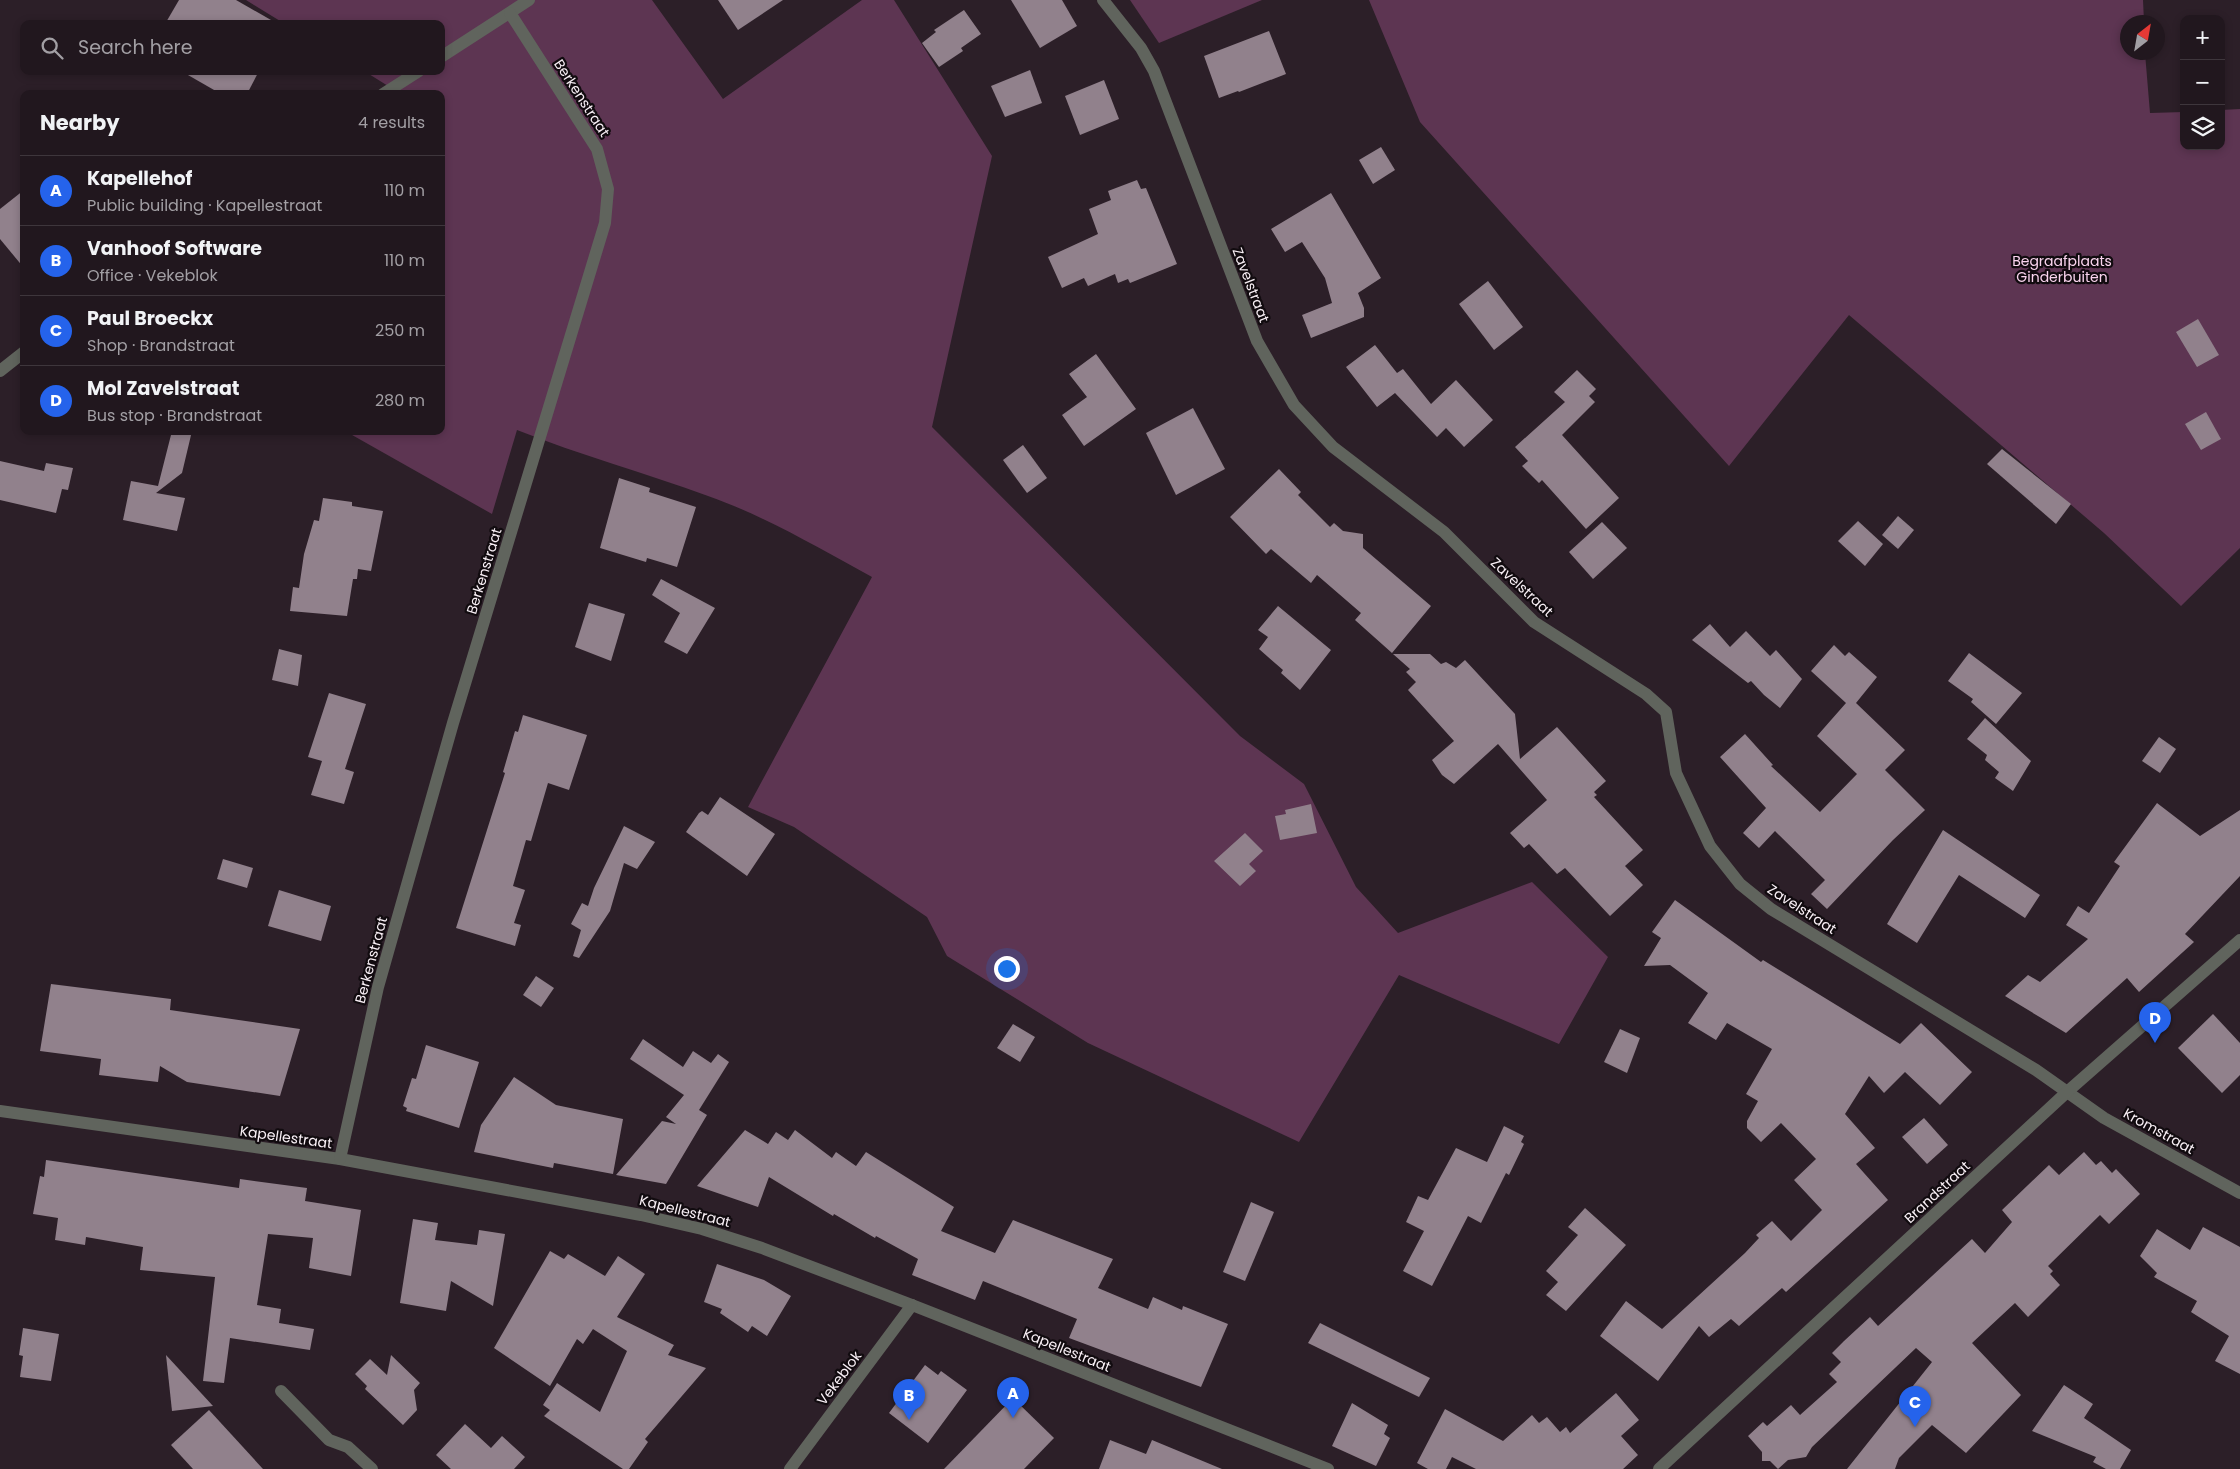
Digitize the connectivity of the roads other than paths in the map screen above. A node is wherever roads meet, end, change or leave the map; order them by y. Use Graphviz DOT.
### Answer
graph roads {
  1 [pos="529,0"];
  2 [pos="1103,0"];
  3 [pos="510,13"];
  4 [pos="445,54"];
  5 [pos="413,75"];
  6 [pos="389,90"];
  7 [pos="20,355"];
  8 [pos="0,371"];
  9 [pos="2240,940"];
  10 [pos="2067,1092"];
  11 [pos="0,1112"];
  12 [pos="340,1160"];
  13 [pos="2240,1193"];
  14 [pos="912,1305"];
  15 [pos="281,1391"];
  16 [pos="372,1469"];
  17 [pos="790,1469"];
  18 [pos="1328,1469"];
  19 [pos="1660,1469"];
  1 -- 3 [label="street"];
  2 -- 10 [label="street, Zavelstraat"];
  3 -- 4 [label="street"];
  3 -- 12 [label="street, Berkenstraat"];
  5 -- 6 [label="street"];
  7 -- 8 [label="street"];
  9 -- 10 [label="street, Brandstraat"];
  10 -- 13 [label="street, Kromstraat"];
  10 -- 19 [label="street, Brandstraat"];
  11 -- 12 [label="street, Kapellestraat"];
  12 -- 14 [label="street, Kapellestraat"];
  14 -- 17 [label="street, Vekeblok"];
  14 -- 18 [label="street, Kapellestraat"];
  15 -- 16 [label="street"];
}
